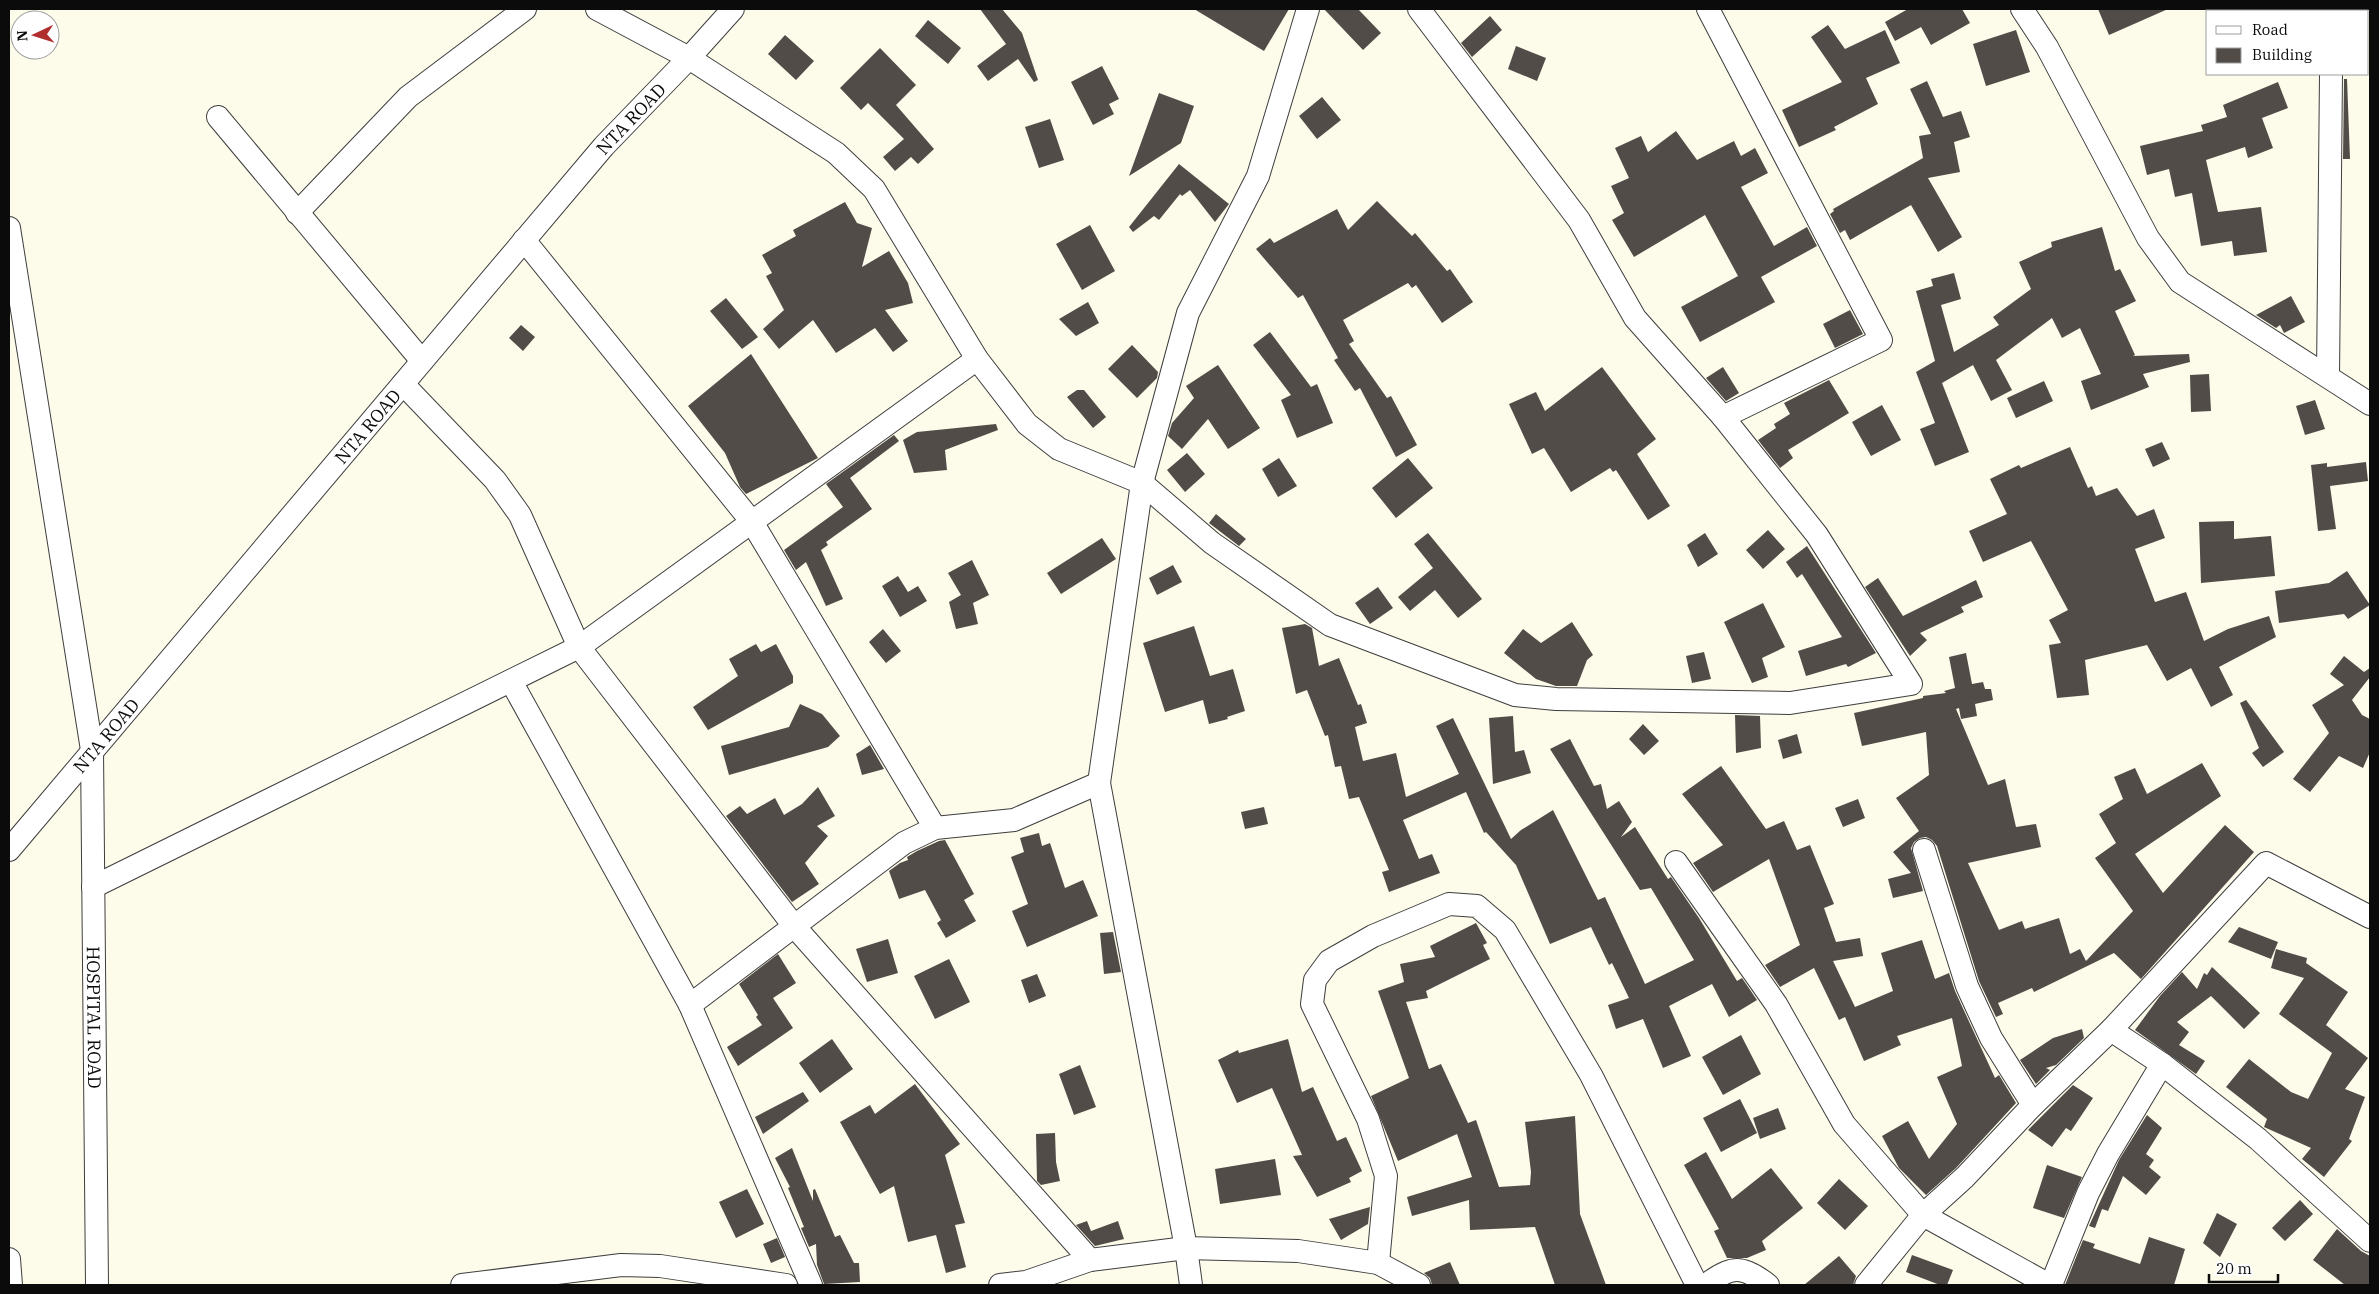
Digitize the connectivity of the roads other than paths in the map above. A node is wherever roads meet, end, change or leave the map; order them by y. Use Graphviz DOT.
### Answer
graph roads {
  1 [pos="525,9"];
  2 [pos="597,9"];
  3 [pos="733,9"];
  4 [pos="1308,9"];
  5 [pos="1419,9"];
  6 [pos="1708,9"];
  7 [pos="2022,9"];
  8 [pos="689,58"];
  9 [pos="2331,75"];
  10 [pos="218,117"];
  11 [pos="298,212"];
  12 [pos="9,228"];
  13 [pos="524,240"];
  14 [pos="977,360"];
  15 [pos="422,361"];
  16 [pos="2328,376"];
  17 [pos="403,384"];
  18 [pos="2370,404"];
  19 [pos="1723,417"];
  20 [pos="1142,483"];
  21 [pos="752,522"];
  22 [pos="579,647"];
  23 [pos="511,681"];
  24 [pos="92,750"];
  25 [pos="1099,783"];
  26 [pos="935,828"];
  27 [pos="9,850"];
  28 [pos="1924,850"];
  29 [pos="1676,862"];
  30 [pos="93,887"];
  31 [pos="2370,917"];
  32 [pos="794,926"];
  33 [pos="690,1004"];
  34 [pos="2111,1030"];
  35 [pos="2162,1064"];
  36 [pos="2033,1105"];
  37 [pos="1924,1215"];
  38 [pos="2370,1241"];
  39 [pos="1186,1248"];
  40 [pos="9,1259"];
  41 [pos="1090,1260"];
  42 [pos="1378,1263"];
  43 [pos="11,1285"];
  44 [pos="97,1285"];
  45 [pos="462,1285"];
  46 [pos="786,1285"];
  47 [pos="811,1285"];
  48 [pos="1000,1285"];
  49 [pos="1191,1285"];
  50 [pos="1419,1285"];
  51 [pos="1698,1285"];
  52 [pos="1706,1285"];
  53 [pos="1768,1285"];
  54 [pos="1866,1285"];
  55 [pos="2050,1285"];
  1 -- 11 [label="street"];
  2 -- 8 [label="street"];
  3 -- 8 [label="street, NTA ROAD"];
  4 -- 20 [label="street"];
  5 -- 19 [label="street"];
  6 -- 19 [label="street"];
  7 -- 16 [label="street"];
  8 -- 13 [label="street, NTA ROAD"];
  8 -- 14 [label="street"];
  9 -- 16 [label="street"];
  10 -- 11 [label="street"];
  11 -- 15 [label="street"];
  12 -- 24 [label="street, HOSPITAL ROAD"];
  13 -- 15 [label="street, NTA ROAD"];
  13 -- 21 [label="street"];
  14 -- 20 [label="street"];
  14 -- 21 [label="street"];
  15 -- 17 [label="street, NTA ROAD"];
  16 -- 18 [label="street"];
  17 -- 22 [label="street"];
  17 -- 24 [label="street, NTA ROAD"];
  19 -- 20 [label="street"];
  20 -- 25 [label="street"];
  21 -- 22 [label="street"];
  21 -- 26 [label="street"];
  22 -- 23 [label="street"];
  22 -- 32 [label="street"];
  23 -- 30 [label="street"];
  23 -- 33 [label="street"];
  24 -- 27 [label="street, NTA ROAD"];
  24 -- 30 [label="street, HOSPITAL ROAD"];
  25 -- 26 [label="street"];
  25 -- 39 [label="street"];
  26 -- 32 [label="street"];
  28 -- 36 [label="street"];
  29 -- 37 [label="street"];
  30 -- 44 [label="street, HOSPITAL ROAD"];
  31 -- 34 [label="street"];
  32 -- 33 [label="street"];
  32 -- 41 [label="street"];
  33 -- 47 [label="street"];
  34 -- 35 [label="street"];
  34 -- 36 [label="street"];
  35 -- 38 [label="street"];
  35 -- 55 [label="street"];
  36 -- 37 [label="street"];
  37 -- 54 [label="street"];
  37 -- 55 [label="street"];
  39 -- 41 [label="street"];
  39 -- 42 [label="street"];
  39 -- 49 [label="street"];
  40 -- 43 [label="street"];
  41 -- 48 [label="street"];
  42 -- 50 [label="street"];
  42 -- 51 [label="street"];
  45 -- 46 [label="street"];
  52 -- 53 [label="street"];
}
